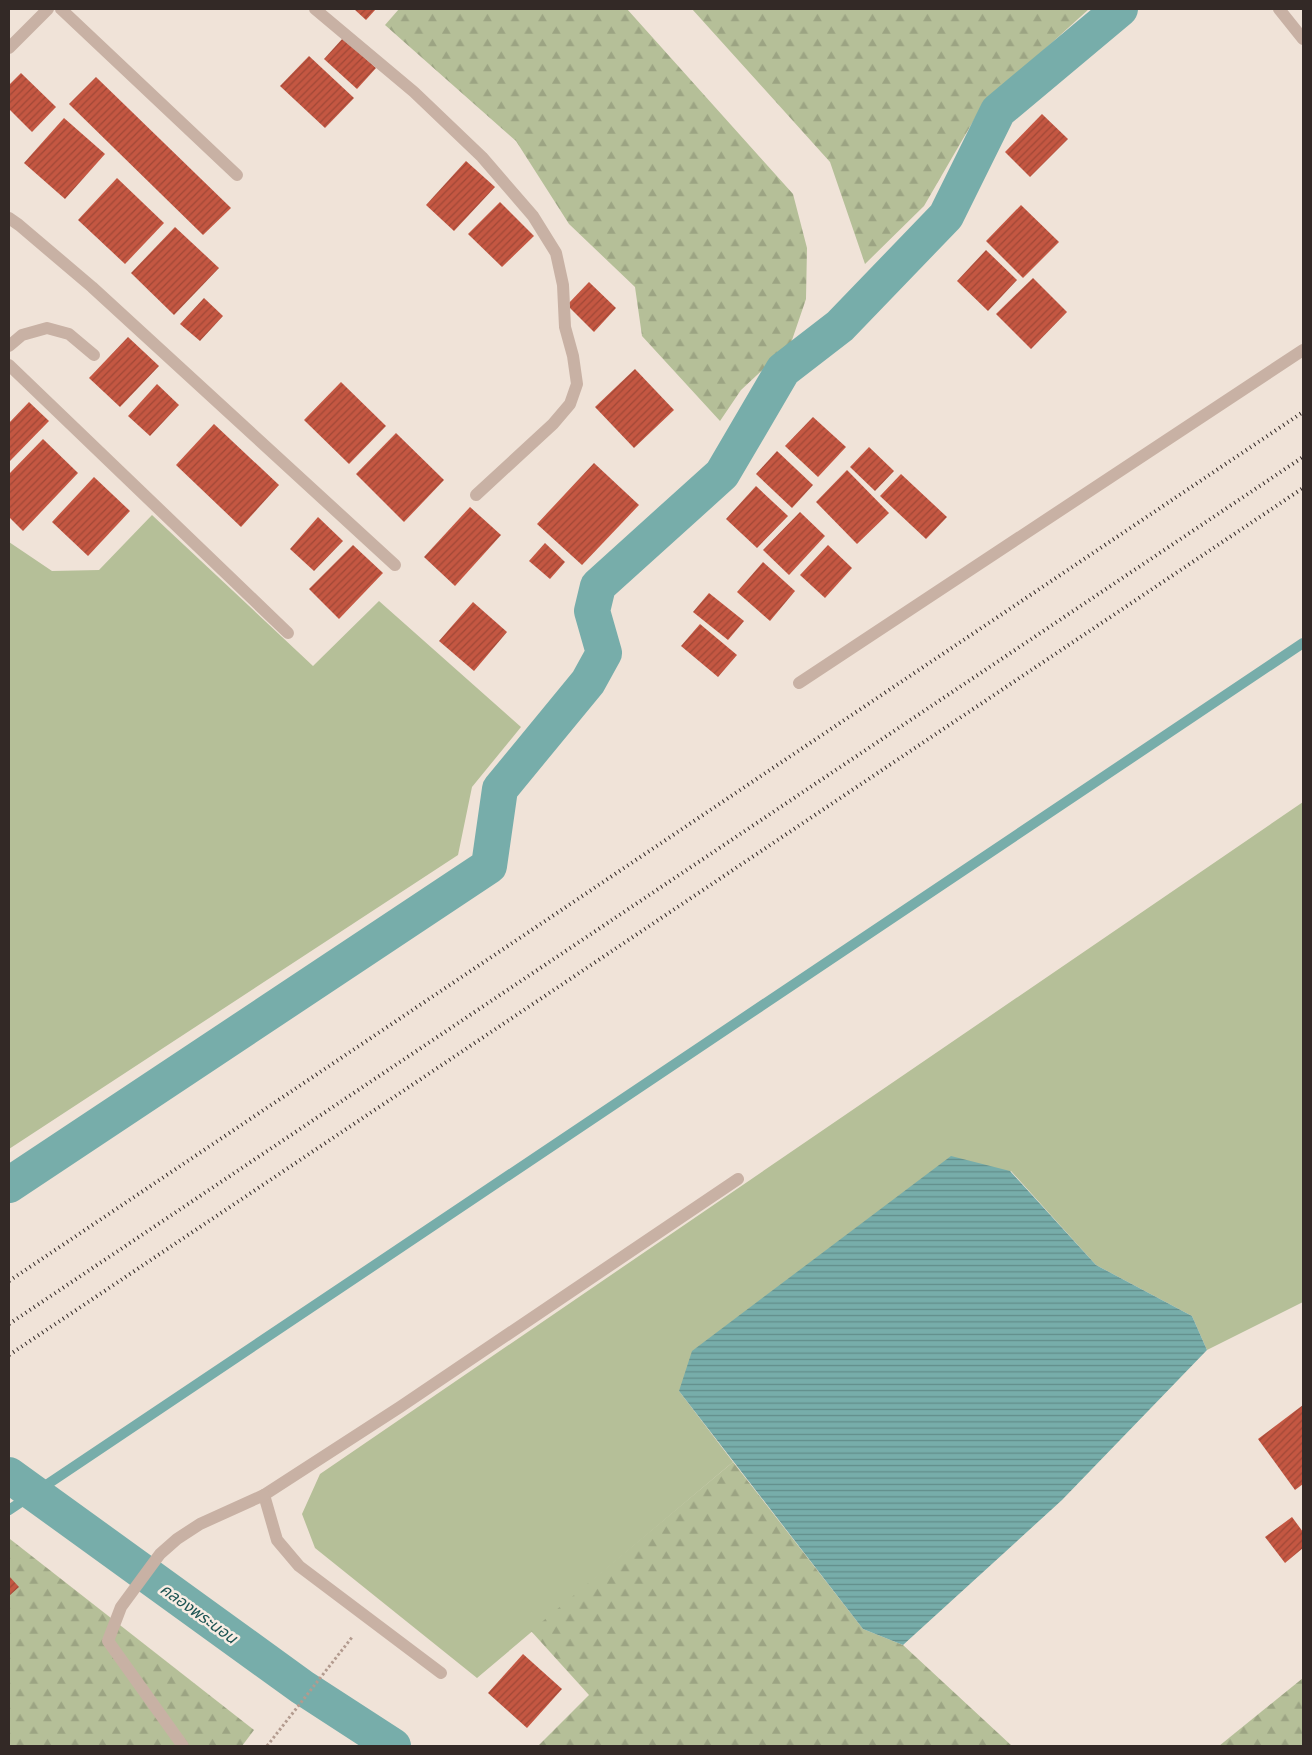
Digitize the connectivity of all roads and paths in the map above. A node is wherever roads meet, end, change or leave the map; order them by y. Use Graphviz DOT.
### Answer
graph roads {
  1 [pos="48,9"];
  2 [pos="61,9"];
  3 [pos="315,9"];
  4 [pos="1278,9"];
  5 [pos="1303,39"];
  6 [pos="10,44"];
  7 [pos="237,175"];
  8 [pos="9,218"];
  9 [pos="9,346"];
  10 [pos="1303,350"];
  11 [pos="94,355"];
  12 [pos="9,365"];
  13 [pos="476,496"];
  14 [pos="394,565"];
  15 [pos="288,633"];
  16 [pos="799,683"];
  17 [pos="738,1179"];
  18 [pos="264,1494"];
  19 [pos="353,1635"];
  20 [pos="441,1673"];
  21 [pos="183,1746"];
  22 [pos="267,1746"];
  1 -- 6 [label="street"];
  2 -- 7 [label="street"];
  3 -- 13 [label="street"];
  4 -- 5 [label="street"];
  8 -- 14 [label="street"];
  9 -- 11 [label="street"];
  10 -- 16 [label="street"];
  12 -- 15 [label="street"];
  17 -- 18 [label="street"];
  18 -- 20 [label="street"];
  18 -- 21 [label="street"];
  19 -- 22 [label="path"];
}
